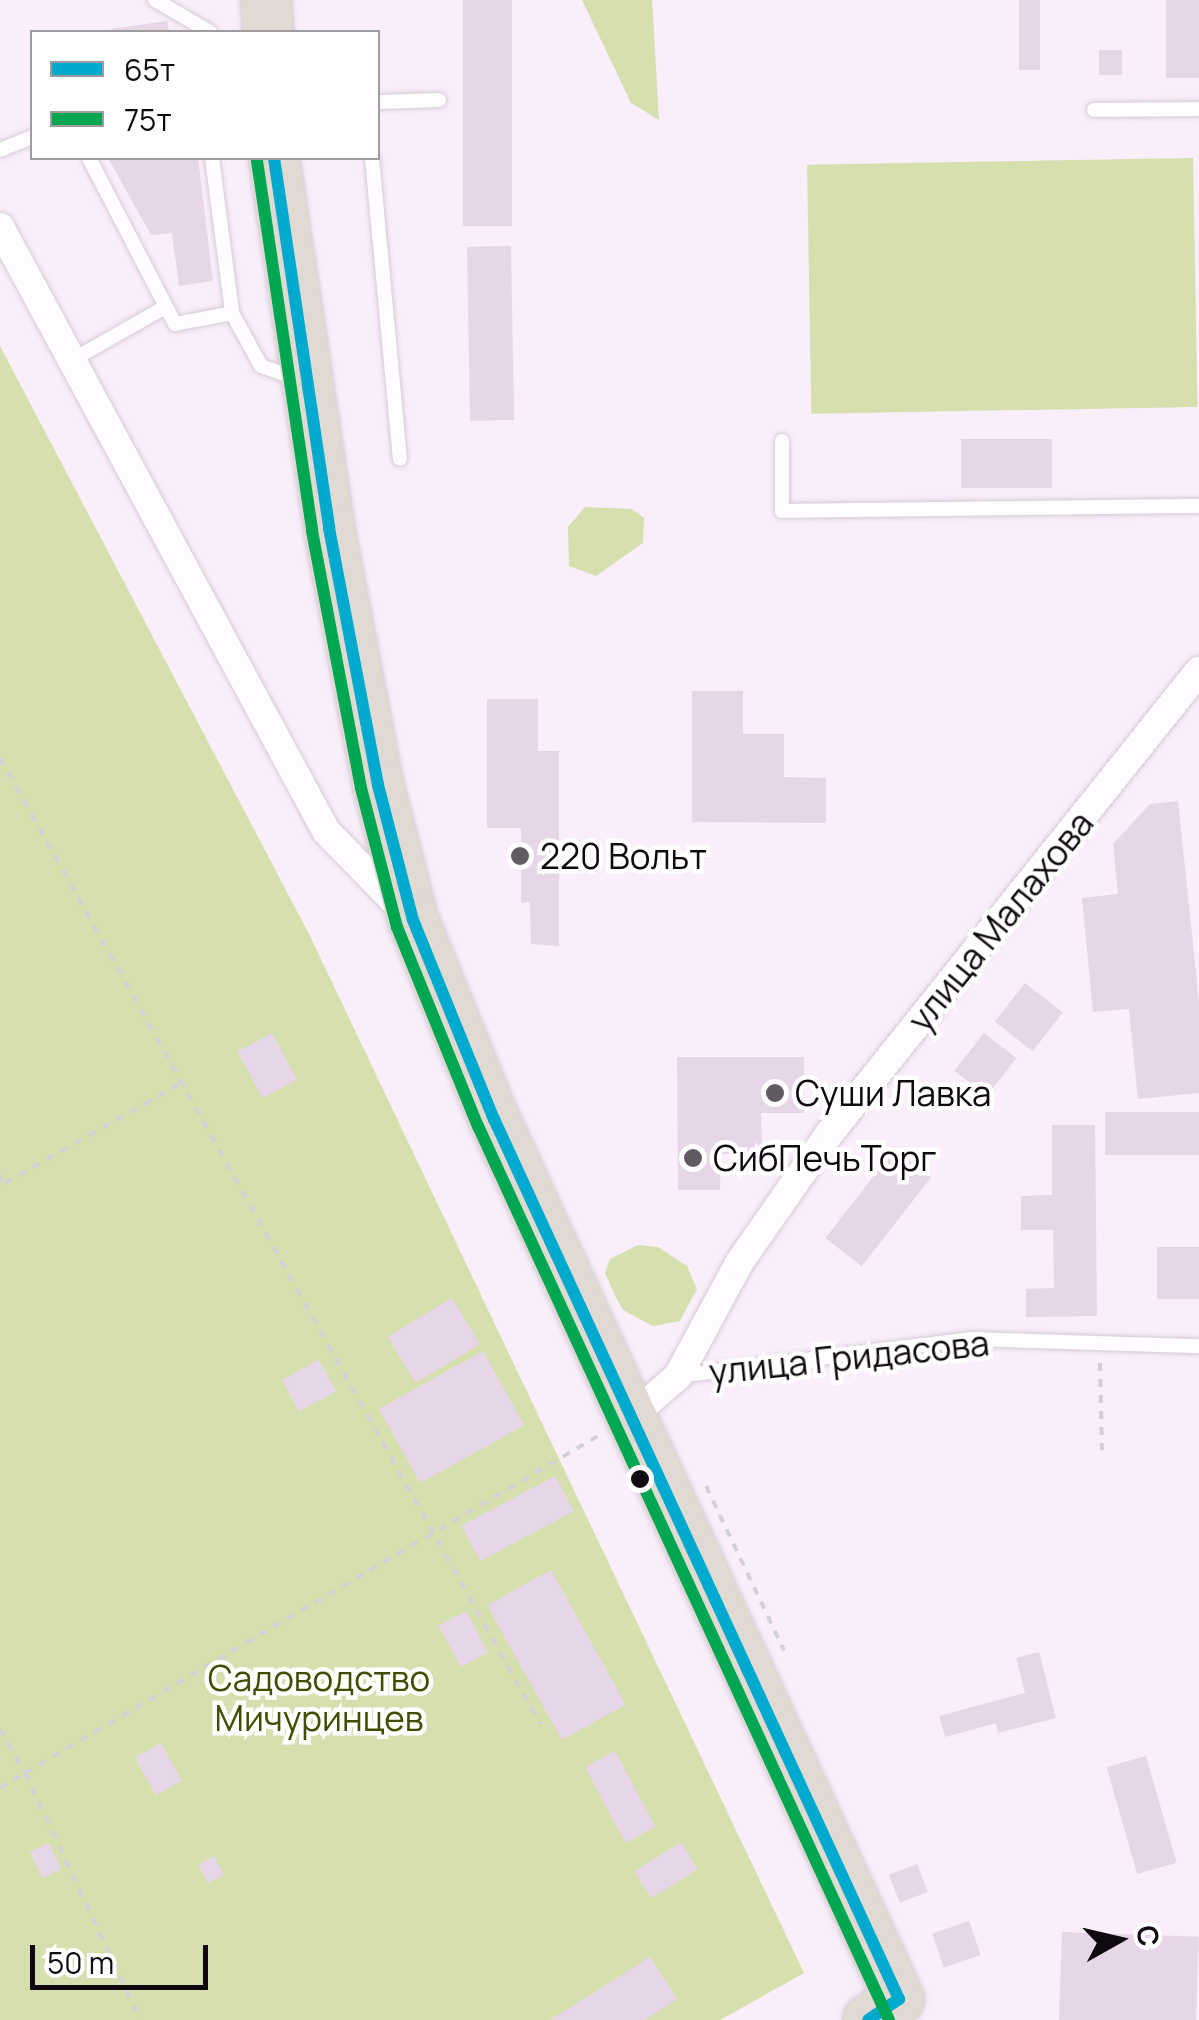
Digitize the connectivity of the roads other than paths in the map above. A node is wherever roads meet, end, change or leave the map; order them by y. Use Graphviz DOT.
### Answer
graph roads {
  1 [pos="155,0"];
  2 [pos="266,0"];
  3 [pos="207,30"];
  4 [pos="268,30"];
  5 [pos="440,100"];
  6 [pos="380,102"];
  7 [pos="1199,108"];
  8 [pos="1094,110"];
  9 [pos="30,138"];
  10 [pos="0,150"];
  11 [pos="90,160"];
  12 [pos="212,160"];
  13 [pos="274,160"];
  14 [pos="372,160"];
  15 [pos="0,227"];
  16 [pos="165,307"];
  17 [pos="232,313"];
  18 [pos="74,359"];
  19 [pos="304,380"];
  20 [pos="782,441"];
  21 [pos="400,459"];
  22 [pos="1199,506"];
  23 [pos="1199,671"];
  24 [pos="413,920"];
  25 [pos="1199,1346"];
  26 [pos="678,1376"];
  27 [pos="631,1417"];
  28 [pos="884,2010"];
  1 -- 3 [label="lane"];
  2 -- 4 [label="highway"];
  5 -- 6 [label="lane"];
  7 -- 8 [label="lane"];
  9 -- 10 [label="lane"];
  11 -- 16 [label="lane"];
  12 -- 17 [label="lane"];
  13 -- 19 [label="highway"];
  14 -- 21 [label="lane"];
  15 -- 18 [label="street"];
  16 -- 17 [label="lane"];
  16 -- 18 [label="lane"];
  17 -- 19 [label="lane"];
  18 -- 24 [label="street"];
  19 -- 24 [label="highway"];
  20 -- 22 [label="lane"];
  23 -- 26 [label="street, улица Малахова"];
  24 -- 27 [label="highway"];
  25 -- 26 [label="lane, улица Гридасова"];
  26 -- 27 [label="street"];
  27 -- 28 [label="highway"];
}
